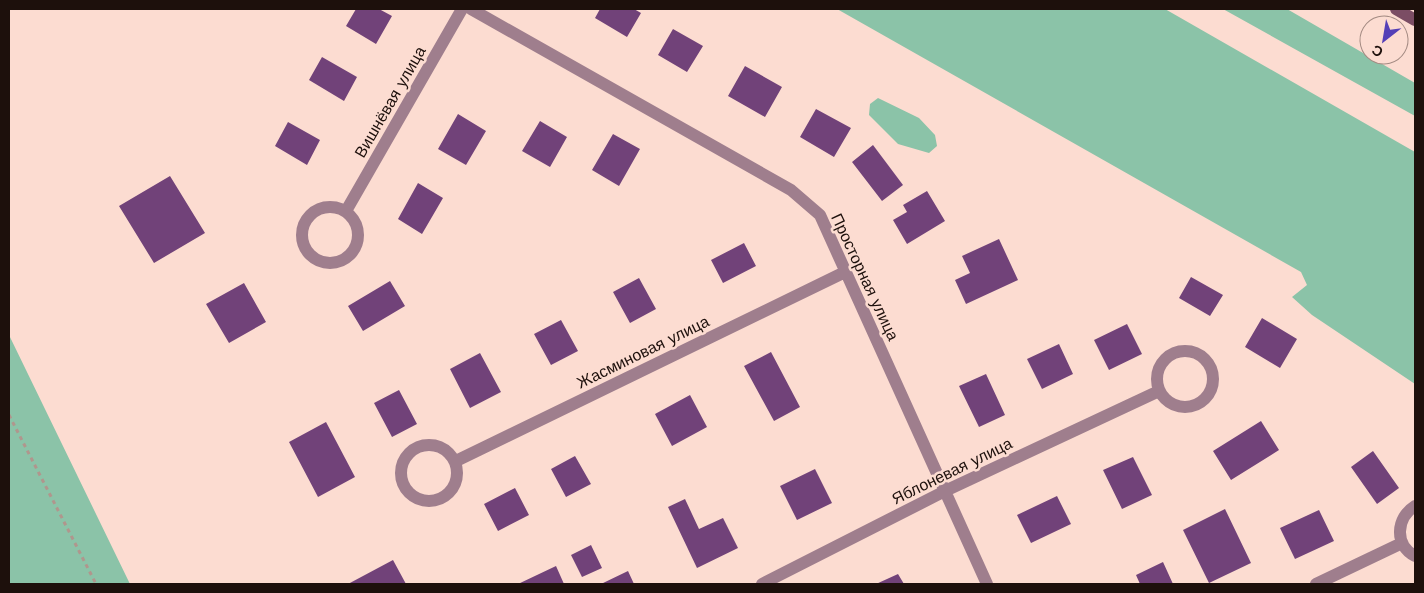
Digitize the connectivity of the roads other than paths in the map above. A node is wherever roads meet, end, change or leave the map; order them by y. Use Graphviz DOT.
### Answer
graph roads {
  1 [pos="462,9"];
  2 [pos="471,9"];
  3 [pos="1396,9"];
  4 [pos="1415,20"];
  5 [pos="346,211"];
  6 [pos="845,272"];
  7 [pos="1159,392"];
  8 [pos="456,461"];
  9 [pos="945,491"];
  10 [pos="1415,506"];
  11 [pos="1402,543"];
  12 [pos="1415,556"];
  13 [pos="762,584"];
  14 [pos="987,584"];
  15 [pos="1316,584"];
  1 -- 5 [label="street, Вишнёвая улица"];
  2 -- 6 [label="street, Просторная улица"];
  3 -- 4 [label="main road"];
  5 -- 5 [label="street"];
  6 -- 8 [label="street, Жасминовая улица"];
  6 -- 9 [label="street, Просторная улица"];
  7 -- 7 [label="street"];
  7 -- 9 [label="street, Яблоневая улица"];
  8 -- 8 [label="street"];
  9 -- 13 [label="street, Яблоневая улица"];
  9 -- 14 [label="street, Просторная улица"];
  10 -- 11 [label="street"];
  11 -- 12 [label="street"];
  11 -- 15 [label="street"];
}
